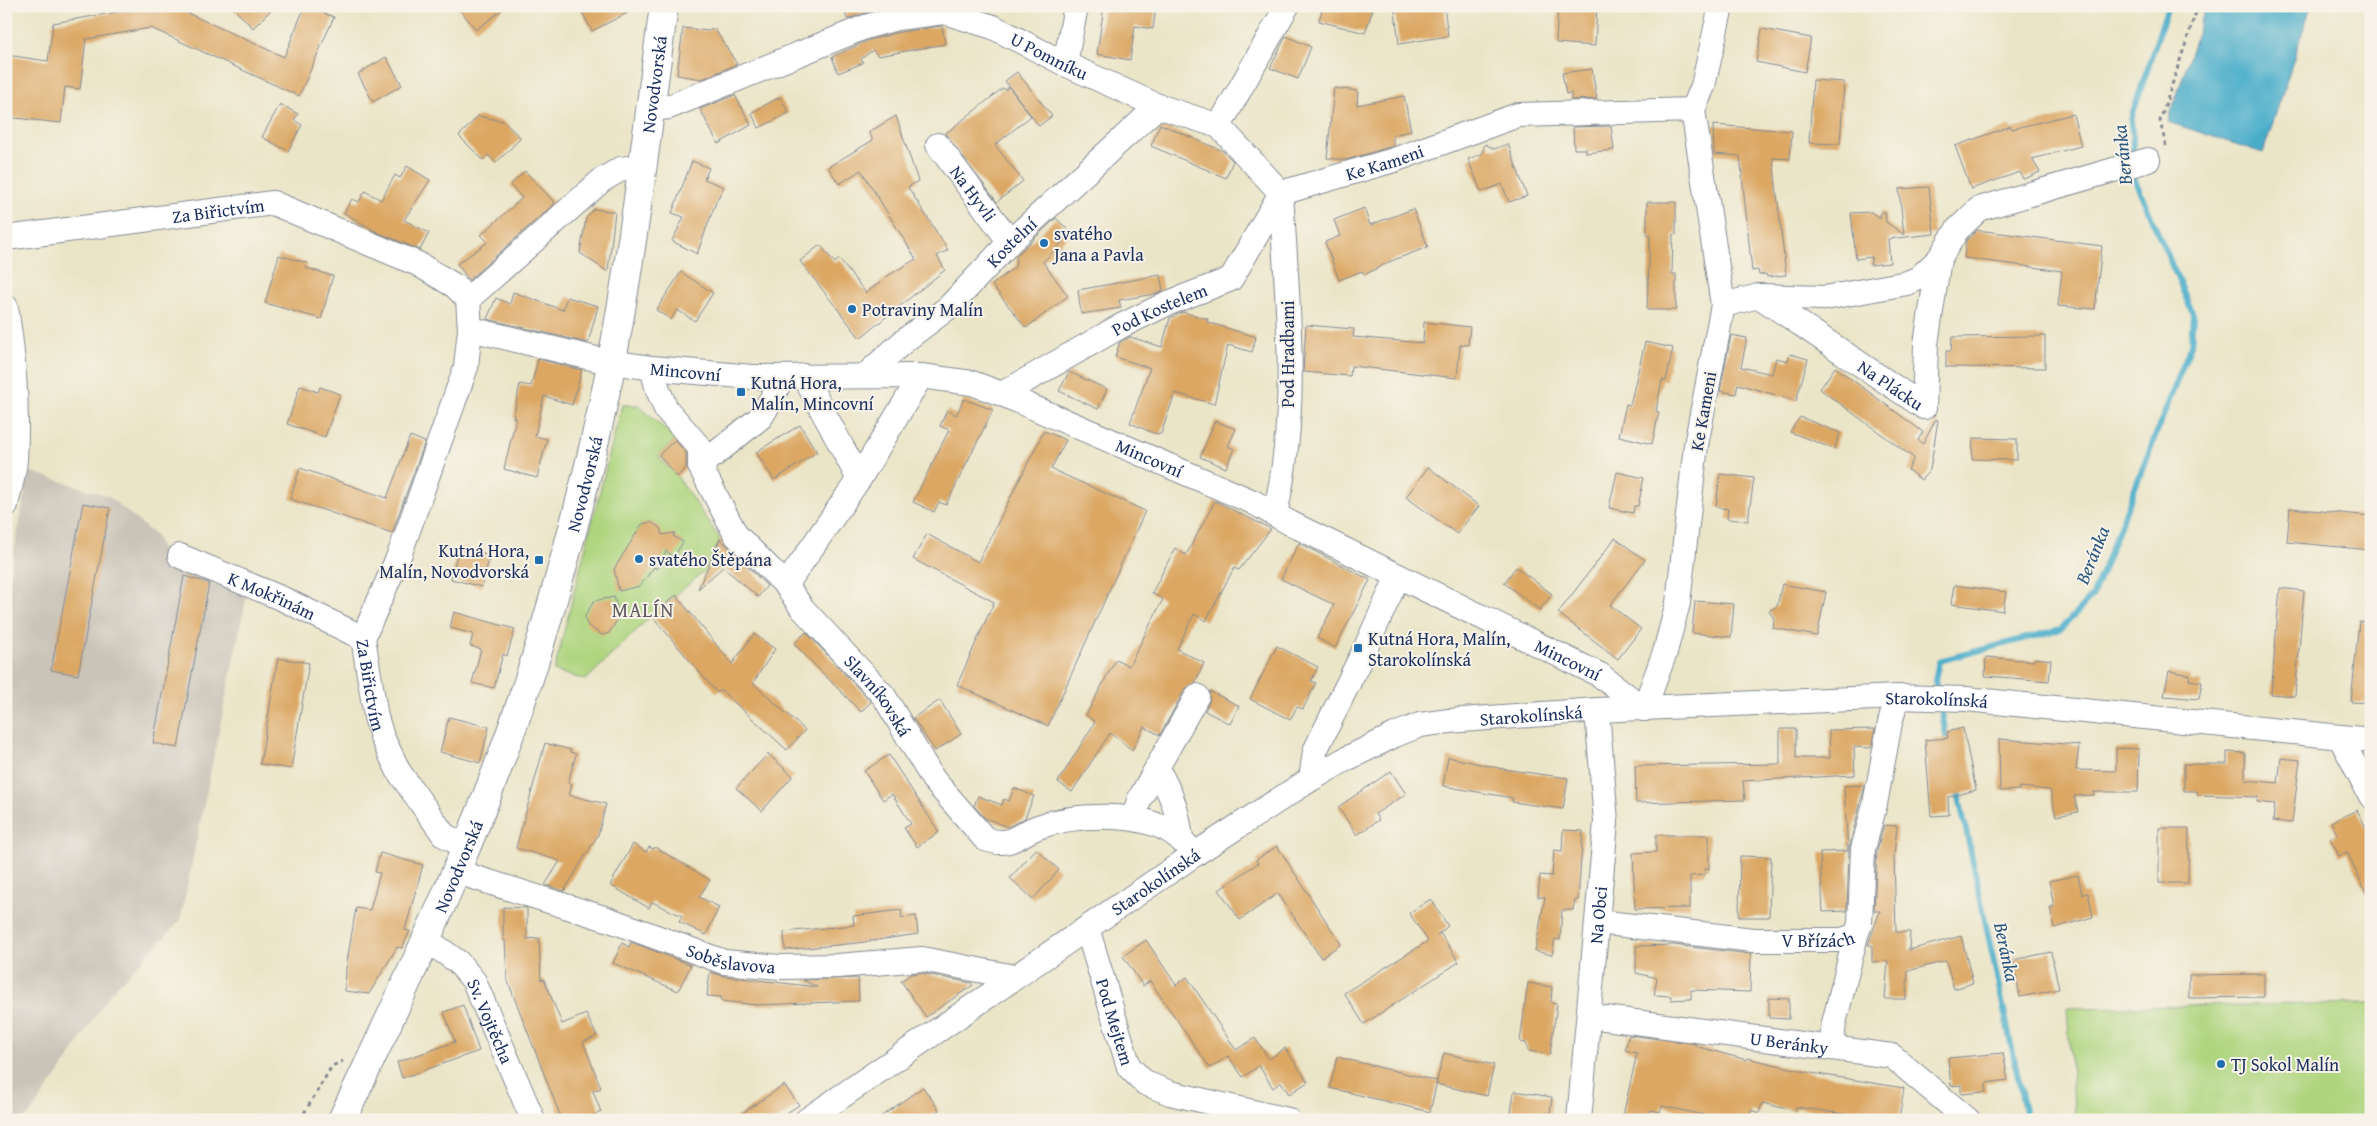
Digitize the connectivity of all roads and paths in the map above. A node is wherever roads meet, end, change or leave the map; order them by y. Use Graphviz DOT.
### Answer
graph roads {
  1 [pos="664,6"];
  2 [pos="1076,6"];
  3 [pos="1287,6"];
  4 [pos="1721,6"];
  5 [pos="2198,6"];
  6 [pos="1065,64"];
  7 [pos="1158,106"];
  8 [pos="650,109"];
  9 [pos="1693,110"];
  10 [pos="1219,126"];
  11 [pos="938,145"];
  12 [pos="2157,155"];
  13 [pos="642,166"];
  14 [pos="1281,193"];
  15 [pos="6,238"];
  16 [pos="1010,242"];
  17 [pos="1939,259"];
  18 [pos="1759,296"];
  19 [pos="468,299"];
  20 [pos="1723,305"];
  21 [pos="6,307"];
  22 [pos="470,329"];
  23 [pos="604,361"];
  24 [pos="652,368"];
  25 [pos="793,376"];
  26 [pos="865,376"];
  27 [pos="921,376"];
  28 [pos="1002,394"];
  29 [pos="700,466"];
  30 [pos="859,479"];
  31 [pos="6,505"];
  32 [pos="1275,513"];
  33 [pos="180,556"];
  34 [pos="1398,576"];
  35 [pos="786,584"];
  36 [pos="363,638"];
  37 [pos="1197,696"];
  38 [pos="1898,697"];
  39 [pos="1644,709"];
  40 [pos="1597,710"];
  41 [pos="2340,737"];
  42 [pos="2371,740"];
  43 [pos="1157,769"];
  44 [pos="1311,779"];
  45 [pos="2371,796"];
  46 [pos="1134,818"];
  47 [pos="1188,847"];
  48 [pos="462,860"];
  49 [pos="1598,922"];
  50 [pos="1087,928"];
  51 [pos="1856,935"];
  52 [pos="427,940"];
  53 [pos="1014,977"];
  54 [pos="1590,1016"];
  55 [pos="1831,1048"];
  56 [pos="372,1057"];
  57 [pos="300,1120"];
  58 [pos="342,1120"];
  59 [pos="533,1120"];
  60 [pos="807,1120"];
  61 [pos="1288,1120"];
  62 [pos="1579,1120"];
  63 [pos="1968,1120"];
  1 -- 8 [label="main road, Novodvorská"];
  2 -- 6 [label="street"];
  3 -- 10 [label="street"];
  4 -- 9 [label="street"];
  5 -- 12 [label="path"];
  6 -- 7 [label="street, U Pomníku"];
  6 -- 8 [label="street, U Pomníku"];
  7 -- 10 [label="street, U Pomníku"];
  7 -- 16 [label="street, Kostelní"];
  8 -- 13 [label="main road, Novodvorská"];
  9 -- 14 [label="street, Ke Kameni"];
  9 -- 20 [label="street, Ke Kameni"];
  10 -- 14 [label="street, U Pomníku"];
  11 -- 16 [label="street, Na Hyvli"];
  12 -- 17 [label="street, Na Plácku"];
  13 -- 19 [label="street"];
  13 -- 23 [label="main road, Novodvorská"];
  14 -- 28 [label="street, Pod Kostelem"];
  14 -- 32 [label="street, Pod Hradbami"];
  15 -- 19 [label="street, Za Biřictvím"];
  16 -- 26 [label="street, Kostelní"];
  17 -- 18 [label="street, Na Plácku"];
  17 -- 18 [label="street, Na Plácku"];
  18 -- 20 [label="street, Na Plácku"];
  19 -- 22 [label="street, Za Biřictvím"];
  20 -- 39 [label="street, Ke Kameni"];
  21 -- 31 [label="street"];
  22 -- 23 [label="street"];
  22 -- 36 [label="street, Za Biřictvím"];
  23 -- 24 [label="street, Mincovní"];
  23 -- 48 [label="main road, Novodvorská"];
  24 -- 25 [label="street, Mincovní"];
  24 -- 29 [label="street, Slavníkovská"];
  25 -- 26 [label="street, Mincovní"];
  25 -- 29 [label="street"];
  25 -- 30 [label="street"];
  26 -- 27 [label="street, Mincovní"];
  27 -- 28 [label="street, Mincovní"];
  27 -- 30 [label="street"];
  28 -- 32 [label="street, Mincovní"];
  29 -- 35 [label="street, Slavníkovská"];
  30 -- 35 [label="street"];
  32 -- 34 [label="street, Mincovní"];
  33 -- 36 [label="street, K Mokřinám"];
  34 -- 39 [label="street, Mincovní"];
  34 -- 44 [label="street"];
  35 -- 46 [label="street, Slavníkovská"];
  36 -- 48 [label="street, Za Biřictvím"];
  37 -- 43 [label="street"];
  38 -- 39 [label="street, Starokolínská"];
  38 -- 41 [label="street, Starokolínská"];
  38 -- 51 [label="street, V Břízách"];
  39 -- 40 [label="street, Starokolínská"];
  40 -- 44 [label="street, Starokolínská"];
  40 -- 49 [label="street, Na Obci"];
  41 -- 42 [label="street, Starokolínská"];
  41 -- 45 [label="street"];
  43 -- 46 [label="street"];
  43 -- 47 [label="street"];
  44 -- 47 [label="street, Starokolínská"];
  46 -- 47 [label="street, Slavníkovská"];
  47 -- 50 [label="street, Starokolínská"];
  48 -- 52 [label="main road, Novodvorská"];
  48 -- 53 [label="street, Soběslavova"];
  49 -- 51 [label="street, V Břízách"];
  49 -- 54 [label="street, Na Obci"];
  50 -- 53 [label="street, Starokolínská"];
  50 -- 61 [label="street, Pod Mejtem"];
  51 -- 55 [label="street"];
  52 -- 56 [label="main road, Novodvorská"];
  52 -- 59 [label="street, Sv. Vojtěcha"];
  53 -- 60 [label="street, Starokolínská"];
  54 -- 55 [label="street, U Beránky"];
  54 -- 62 [label="street, Na Obci"];
  55 -- 63 [label="street, U Beránky"];
  56 -- 57 [label="path"];
  56 -- 58 [label="main road"];
}
